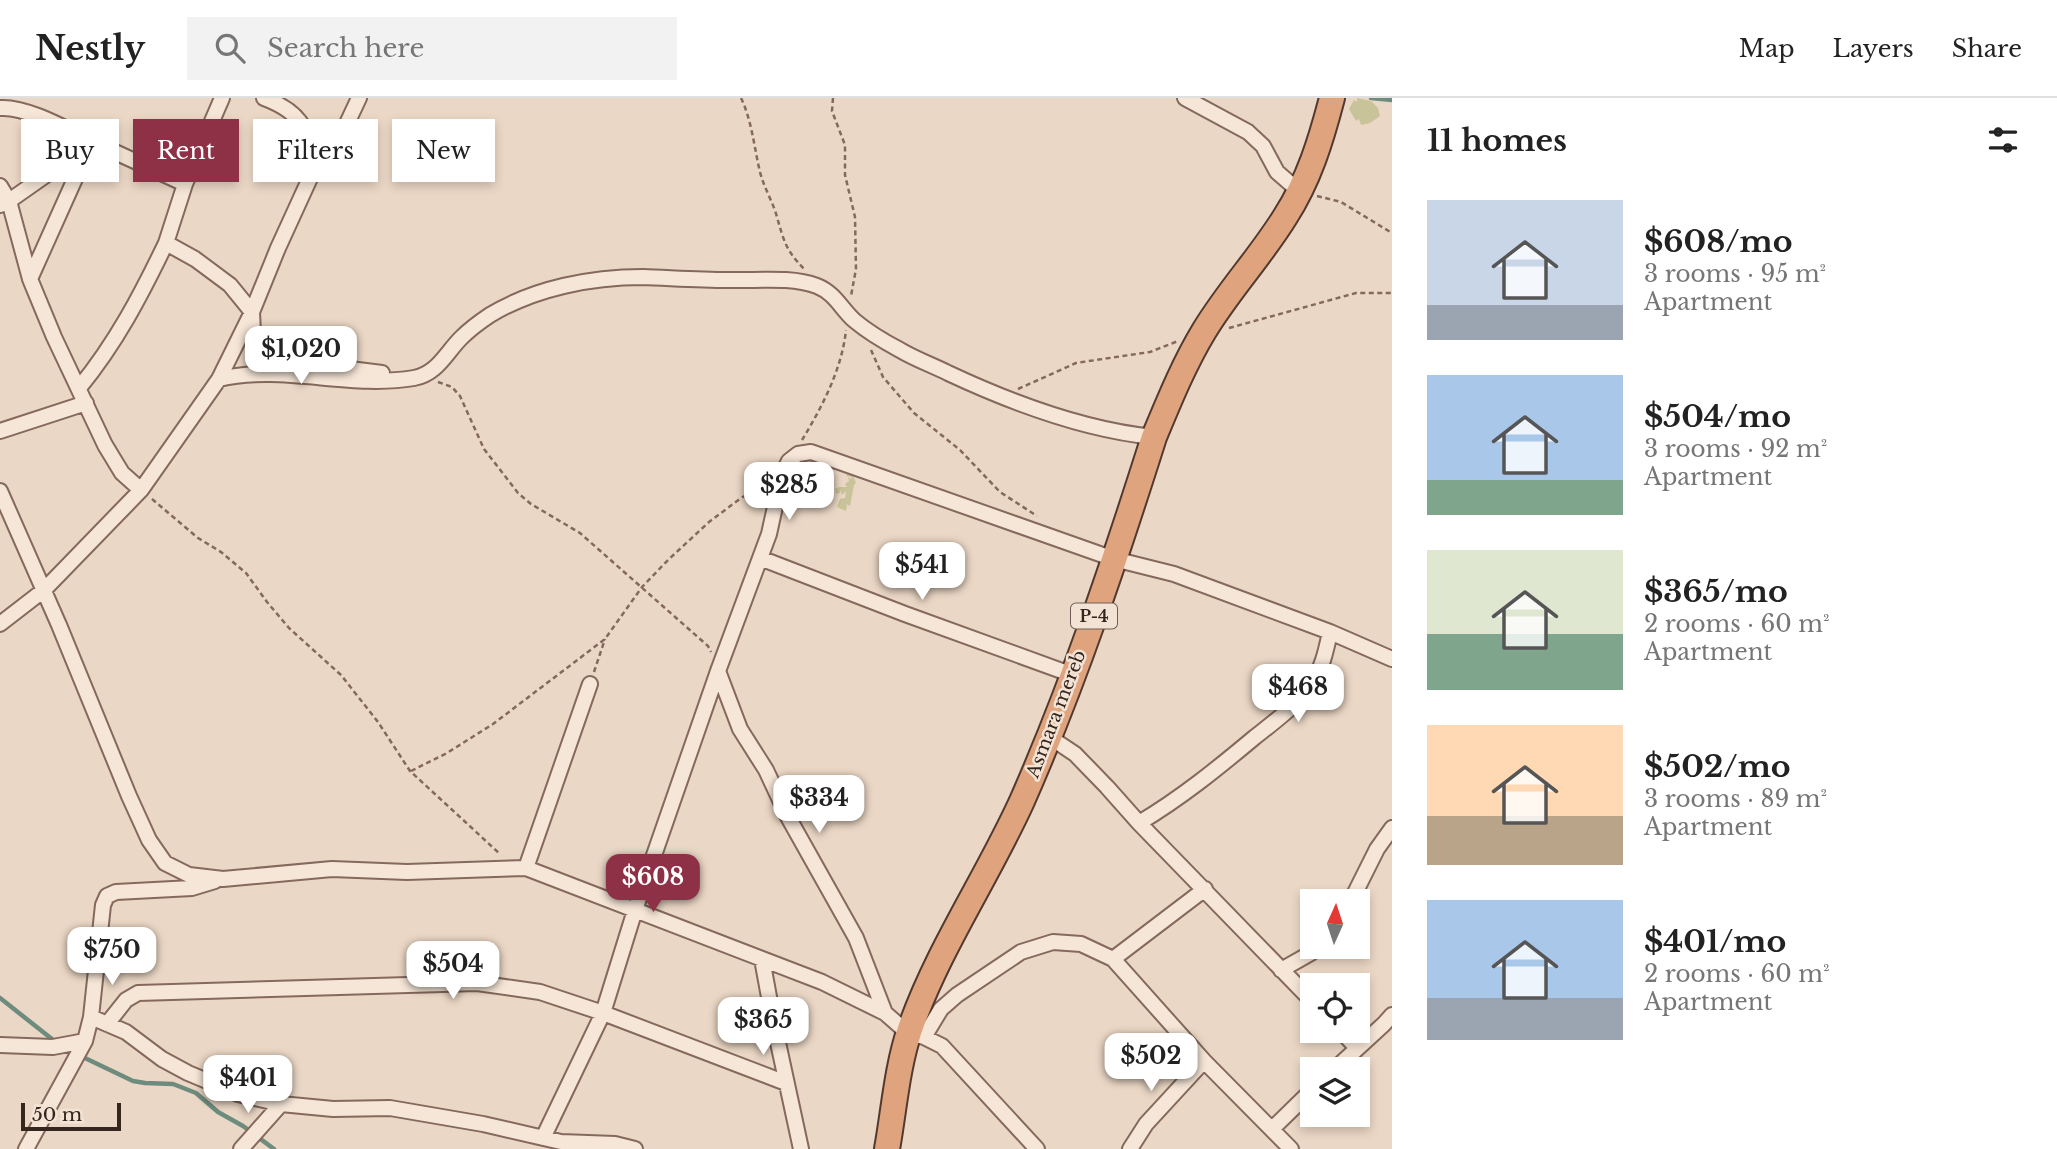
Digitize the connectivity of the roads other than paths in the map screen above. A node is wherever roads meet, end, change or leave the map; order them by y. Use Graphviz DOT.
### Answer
graph roads {
  1 [pos="222,98"];
  2 [pos="264,98"];
  3 [pos="359,98"];
  4 [pos="1185,98"];
  5 [pos="1332,98"];
  6 [pos="0,108"];
  7 [pos="40,119"];
  8 [pos="297,119"];
  9 [pos="348,119"];
  10 [pos="119,157"];
  11 [pos="35,182"];
  12 [pos="74,182"];
  13 [pos="308,182"];
  14 [pos="185,184"];
  15 [pos="0,186"];
  16 [pos="1300,192"];
  17 [pos="4,203"];
  18 [pos="166,243"];
  19 [pos="30,279"];
  20 [pos="252,312"];
  21 [pos="416,378"];
  22 [pos="219,379"];
  23 [pos="79,388"];
  24 [pos="86,403"];
  25 [pos="0,431"];
  26 [pos="1154,438"];
  27 [pos="141,489"];
  28 [pos="2,500"];
  29 [pos="760,558"];
  30 [pos="1114,559"];
  31 [pos="44,590"];
  32 [pos="0,624"];
  33 [pos="1330,632"];
  34 [pos="1392,659"];
  35 [pos="718,671"];
  36 [pos="1073,675"];
  37 [pos="590,684"];
  38 [pos="1048,736"];
  39 [pos="1139,822"];
  40 [pos="1392,828"];
  41 [pos="521,868"];
  42 [pos="223,879"];
  43 [pos="1205,889"];
  44 [pos="1357,889"];
  45 [pos="635,910"];
  46 [pos="762,958"];
  47 [pos="1113,959"];
  48 [pos="1301,959"];
  49 [pos="1282,970"];
  50 [pos="1300,989"];
  51 [pos="603,1013"];
  52 [pos="886,1013"];
  53 [pos="1392,1015"];
  54 [pos="91,1017"];
  55 [pos="107,1024"];
  56 [pos="916,1035"];
  57 [pos="85,1041"];
  58 [pos="1352,1043"];
  59 [pos="0,1045"];
  60 [pos="1357,1048"];
  61 [pos="1348,1057"];
  62 [pos="1205,1061"];
  63 [pos="786,1083"];
  64 [pos="1300,1102"];
  65 [pos="281,1104"];
  66 [pos="1272,1129"];
  67 [pos="542,1138"];
  68 [pos="889,1148"];
  69 [pos="26,1149"];
  70 [pos="241,1149"];
  71 [pos="635,1149"];
  72 [pos="801,1149"];
  73 [pos="1037,1149"];
  74 [pos="1130,1149"];
  75 [pos="1290,1149"];
  1 -- 14 [label="street"];
  2 -- 8 [label="street"];
  3 -- 9 [label="street"];
  4 -- 16 [label="street"];
  5 -- 16 [label="highway, Asmara mereb / P-4"];
  6 -- 7 [label="street"];
  10 -- 14 [label="street"];
  11 -- 17 [label="street"];
  12 -- 19 [label="street"];
  13 -- 20 [label="street"];
  14 -- 18 [label="street"];
  15 -- 17 [label="street"];
  16 -- 26 [label="highway, Asmara mereb / P-4"];
  17 -- 19 [label="street"];
  18 -- 20 [label="street"];
  18 -- 23 [label="street"];
  19 -- 23 [label="street"];
  20 -- 21 [label="street"];
  20 -- 22 [label="street"];
  21 -- 22 [label="street"];
  21 -- 26 [label="street"];
  22 -- 27 [label="street"];
  23 -- 24 [label="street"];
  24 -- 25 [label="street"];
  24 -- 27 [label="street"];
  26 -- 30 [label="highway, Asmara mereb / P-4"];
  27 -- 31 [label="street"];
  28 -- 31 [label="street"];
  29 -- 30 [label="street"];
  29 -- 35 [label="street"];
  29 -- 36 [label="street"];
  30 -- 33 [label="street"];
  30 -- 36 [label="highway, Asmara mereb / P-4"];
  31 -- 32 [label="street"];
  31 -- 42 [label="street"];
  33 -- 34 [label="street"];
  33 -- 39 [label="street"];
  35 -- 45 [label="street"];
  35 -- 52 [label="street"];
  36 -- 38 [label="highway, Asmara mereb / P-4"];
  37 -- 41 [label="street"];
  38 -- 39 [label="street"];
  38 -- 56 [label="highway, Asmara mereb / P-4"];
  39 -- 43 [label="street"];
  40 -- 44 [label="street"];
  41 -- 42 [label="street"];
  41 -- 45 [label="street"];
  42 -- 54 [label="street"];
  43 -- 47 [label="street"];
  43 -- 49 [label="street"];
  45 -- 46 [label="street"];
  45 -- 51 [label="street"];
  46 -- 52 [label="street"];
  46 -- 63 [label="street"];
  47 -- 56 [label="street"];
  47 -- 62 [label="street"];
  48 -- 49 [label="street"];
  49 -- 50 [label="street"];
  51 -- 55 [label="street"];
  51 -- 63 [label="street"];
  51 -- 67 [label="street"];
  52 -- 56 [label="street"];
  53 -- 60 [label="street"];
  54 -- 55 [label="street"];
  54 -- 57 [label="street"];
  55 -- 65 [label="street"];
  56 -- 68 [label="highway, Asmara mereb / P-4"];
  56 -- 73 [label="street"];
  57 -- 59 [label="street"];
  57 -- 69 [label="street"];
  58 -- 60 [label="street"];
  60 -- 61 [label="street"];
  62 -- 66 [label="street"];
  62 -- 74 [label="street"];
  63 -- 72 [label="street"];
  64 -- 66 [label="street"];
  65 -- 67 [label="street"];
  65 -- 70 [label="street"];
  66 -- 75 [label="street"];
  67 -- 71 [label="street"];
}
